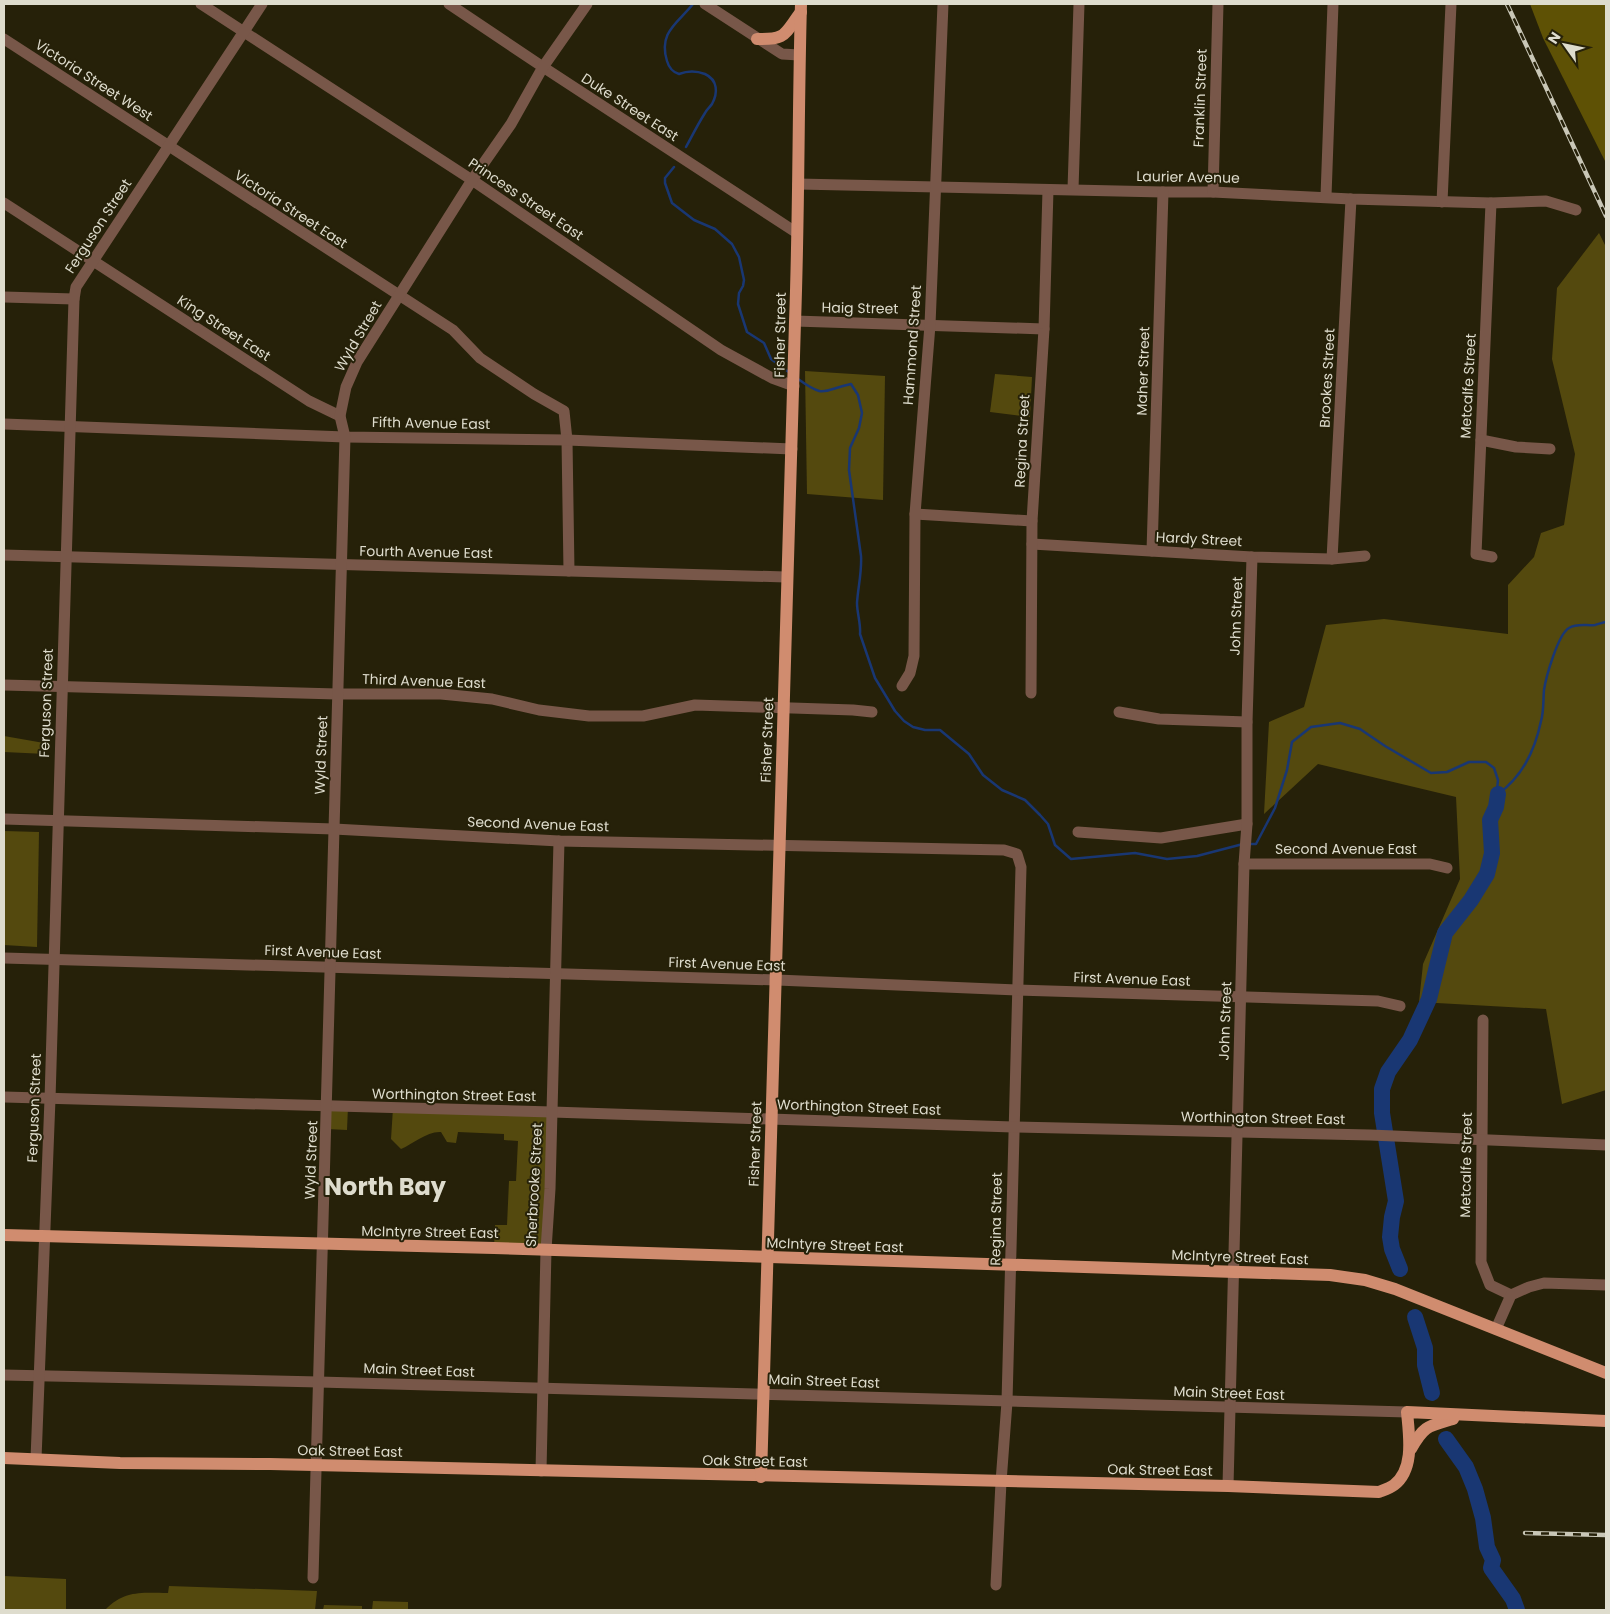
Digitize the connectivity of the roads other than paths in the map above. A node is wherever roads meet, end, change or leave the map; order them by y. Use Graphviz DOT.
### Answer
graph roads {
  1 [pos="201,4"];
  2 [pos="262,4"];
  3 [pos="449,4"];
  4 [pos="587,4"];
  5 [pos="706,4"];
  6 [pos="943,4"];
  7 [pos="1079,4"];
  8 [pos="1218,4"];
  9 [pos="1333,4"];
  10 [pos="1451,4"];
  11 [pos="801,8"];
  12 [pos="244,31"];
  13 [pos="4,39"];
  14 [pos="757,39"];
  15 [pos="800,55"];
  16 [pos="542,67"];
  17 [pos="167,146"];
  18 [pos="472,180"];
  19 [pos="798,184"];
  20 [pos="935,187"];
  21 [pos="1074,189"];
  22 [pos="1048,190"];
  23 [pos="1163,192"];
  24 [pos="1213,192"];
  25 [pos="1326,196"];
  26 [pos="1351,199"];
  27 [pos="1442,202"];
  28 [pos="4,203"];
  29 [pos="1491,203"];
  30 [pos="1576,210"];
  31 [pos="797,234"];
  32 [pos="94,262"];
  33 [pos="398,296"];
  34 [pos="4,297"];
  35 [pos="74,299"];
  36 [pos="795,321"];
  37 [pos="930,325"];
  38 [pos="1044,329"];
  39 [pos="794,382"];
  40 [pos="340,416"];
  41 [pos="4,424"];
  42 [pos="70,426"];
  43 [pos="345,437"];
  44 [pos="567,440"];
  45 [pos="1481,440"];
  46 [pos="792,449"];
  47 [pos="1550,449"];
  48 [pos="915,514"];
  49 [pos="1032,521"];
  50 [pos="1032,544"];
  51 [pos="1152,551"];
  52 [pos="4,555"];
  53 [pos="1365,556"];
  54 [pos="65,557"];
  55 [pos="1252,557"];
  56 [pos="1492,557"];
  57 [pos="1332,559"];
  58 [pos="341,565"];
  59 [pos="569,571"];
  60 [pos="786,578"];
  61 [pos="4,684"];
  62 [pos="902,686"];
  63 [pos="62,687"];
  64 [pos="337,694"];
  65 [pos="1031,694"];
  66 [pos="783,708"];
  67 [pos="872,712"];
  68 [pos="1120,712"];
  69 [pos="1247,722"];
  70 [pos="4,819"];
  71 [pos="58,822"];
  72 [pos="1247,824"];
  73 [pos="334,829"];
  74 [pos="1078,832"];
  75 [pos="559,841"];
  76 [pos="779,846"];
  77 [pos="1017,854"];
  78 [pos="1244,862"];
  79 [pos="1447,868"];
  80 [pos="4,958"];
  81 [pos="53,959"];
  82 [pos="329,968"];
  83 [pos="556,975"];
  84 [pos="777,980"];
  85 [pos="1018,990"];
  86 [pos="1241,998"];
  87 [pos="1400,1006"];
  88 [pos="1484,1020"];
  89 [pos="4,1097"];
  90 [pos="50,1099"];
  91 [pos="328,1106"];
  92 [pos="552,1112"];
  93 [pos="771,1120"];
  94 [pos="1013,1127"];
  95 [pos="1237,1132"];
  96 [pos="1482,1140"];
  97 [pos="1606,1145"];
  98 [pos="4,1235"];
  99 [pos="45,1236"];
  100 [pos="323,1244"];
  101 [pos="546,1250"];
  102 [pos="767,1258"];
  103 [pos="1010,1265"];
  104 [pos="1233,1272"];
  105 [pos="1606,1285"];
  106 [pos="1511,1295"];
  107 [pos="1496,1329"];
  108 [pos="1606,1373"];
  109 [pos="4,1375"];
  110 [pos="40,1377"];
  111 [pos="319,1382"];
  112 [pos="544,1389"];
  113 [pos="764,1394"];
  114 [pos="1007,1402"];
  115 [pos="1229,1408"];
  116 [pos="1407,1412"];
  117 [pos="1463,1416"];
  118 [pos="1606,1421"];
  119 [pos="1408,1454"];
  120 [pos="4,1458"];
  121 [pos="36,1459"];
  122 [pos="316,1465"];
  123 [pos="541,1470"];
  124 [pos="761,1476"];
  125 [pos="1001,1482"];
  126 [pos="1228,1486"];
  127 [pos="313,1578"];
  128 [pos="996,1585"];
  1 -- 12 [label="street, Princess Street East"];
  2 -- 12 [label="street, Ferguson Street"];
  3 -- 16 [label="street, Duke Street East"];
  4 -- 16 [label="street, Wyld Street"];
  5 -- 14 [label="street"];
  6 -- 20 [label="street, Hammond Street"];
  7 -- 21 [label="street"];
  8 -- 24 [label="street, Franklin Street"];
  9 -- 25 [label="street"];
  10 -- 27 [label="street"];
  11 -- 14 [label="main road"];
  11 -- 15 [label="main road, Fisher Street"];
  12 -- 17 [label="street, Ferguson Street"];
  12 -- 18 [label="street, Princess Street East"];
  13 -- 17 [label="street, Victoria Street West"];
  14 -- 15 [label="street"];
  15 -- 19 [label="main road, Fisher Street"];
  16 -- 18 [label="street, Wyld Street"];
  16 -- 31 [label="street, Duke Street East"];
  17 -- 32 [label="street, Ferguson Street"];
  17 -- 33 [label="street, Victoria Street East"];
  18 -- 33 [label="street, Wyld Street"];
  18 -- 39 [label="street, Princess Street East"];
  19 -- 20 [label="street, Laurier Avenue"];
  19 -- 31 [label="main road, Fisher Street"];
  20 -- 22 [label="street, Laurier Avenue"];
  20 -- 37 [label="street, Hammond Street"];
  21 -- 22 [label="street, Laurier Avenue"];
  21 -- 23 [label="street, Laurier Avenue"];
  22 -- 38 [label="street, Regina Street"];
  23 -- 24 [label="street, Laurier Avenue"];
  23 -- 51 [label="street, Maher Street"];
  24 -- 25 [label="street, Laurier Avenue"];
  25 -- 26 [label="street, Laurier Avenue"];
  26 -- 27 [label="street, Laurier Avenue"];
  26 -- 57 [label="street, Brookes Street"];
  27 -- 29 [label="street, Laurier Avenue"];
  28 -- 32 [label="street, King Street East"];
  29 -- 30 [label="street, Laurier Avenue"];
  29 -- 45 [label="street, Metcalfe Street"];
  31 -- 36 [label="main road, Fisher Street"];
  32 -- 35 [label="street, Ferguson Street"];
  32 -- 40 [label="street, King Street East"];
  33 -- 40 [label="street, Wyld Street"];
  33 -- 44 [label="street, Victoria Street East"];
  34 -- 35 [label="street"];
  35 -- 42 [label="street, Ferguson Street"];
  36 -- 37 [label="street, Haig Street"];
  36 -- 39 [label="main road, Fisher Street"];
  37 -- 38 [label="street, Haig Street"];
  37 -- 48 [label="street, Hammond Street"];
  38 -- 49 [label="street, Regina Street"];
  39 -- 46 [label="main road, Fisher Street"];
  40 -- 43 [label="street, Wyld Street"];
  41 -- 42 [label="street, Fifth Avenue East"];
  42 -- 43 [label="street, Fifth Avenue East"];
  42 -- 54 [label="street, Ferguson Street"];
  43 -- 44 [label="street, Fifth Avenue East"];
  43 -- 58 [label="street, Wyld Street"];
  44 -- 46 [label="street, Fifth Avenue East"];
  44 -- 59 [label="street"];
  45 -- 47 [label="street"];
  45 -- 56 [label="street, Metcalfe Street"];
  46 -- 60 [label="main road, Fisher Street"];
  48 -- 49 [label="street"];
  48 -- 62 [label="street, Hammond Street"];
  49 -- 50 [label="street, Regina Street"];
  50 -- 51 [label="street, Hardy Street"];
  50 -- 65 [label="street, Regina Street"];
  51 -- 55 [label="street, Hardy Street"];
  52 -- 54 [label="street, Fourth Avenue East"];
  53 -- 57 [label="street, Hardy Street"];
  54 -- 58 [label="street, Fourth Avenue East"];
  54 -- 63 [label="street, Ferguson Street"];
  55 -- 57 [label="street, Hardy Street"];
  55 -- 69 [label="street, John Street"];
  58 -- 59 [label="street, Fourth Avenue East"];
  58 -- 64 [label="street, Wyld Street"];
  59 -- 60 [label="street, Fourth Avenue East"];
  60 -- 66 [label="main road, Fisher Street"];
  61 -- 63 [label="street, Third Avenue East"];
  63 -- 64 [label="street, Third Avenue East"];
  63 -- 71 [label="street, Ferguson Street"];
  64 -- 66 [label="street, Third Avenue East"];
  64 -- 73 [label="street, Wyld Street"];
  66 -- 67 [label="street, Third Avenue East"];
  66 -- 76 [label="main road, Fisher Street"];
  68 -- 69 [label="street"];
  69 -- 72 [label="street, John Street"];
  70 -- 71 [label="street, Second Avenue East"];
  71 -- 73 [label="street, Second Avenue East"];
  71 -- 81 [label="street, Ferguson Street"];
  72 -- 74 [label="street"];
  72 -- 78 [label="street, John Street"];
  73 -- 75 [label="street, Second Avenue East"];
  73 -- 82 [label="street, Wyld Street"];
  75 -- 76 [label="street, Second Avenue East"];
  75 -- 83 [label="street, Sherbrooke Street"];
  76 -- 77 [label="street, Second Avenue East"];
  76 -- 84 [label="main road, Fisher Street"];
  77 -- 85 [label="street, Regina Street"];
  78 -- 79 [label="street, Second Avenue East"];
  78 -- 86 [label="street, John Street"];
  80 -- 81 [label="street, First Avenue East"];
  81 -- 82 [label="street, First Avenue East"];
  81 -- 90 [label="street, Ferguson Street"];
  82 -- 83 [label="street, First Avenue East"];
  82 -- 91 [label="street, Wyld Street"];
  83 -- 84 [label="street, First Avenue East"];
  83 -- 92 [label="street, Sherbrooke Street"];
  84 -- 85 [label="street, First Avenue East"];
  84 -- 93 [label="main road, Fisher Street"];
  85 -- 86 [label="street, First Avenue East"];
  85 -- 94 [label="street, Regina Street"];
  86 -- 87 [label="street, First Avenue East"];
  86 -- 95 [label="street, John Street"];
  88 -- 96 [label="street, Metcalfe Street"];
  89 -- 90 [label="street, Worthington Street East"];
  90 -- 91 [label="street, Worthington Street East"];
  90 -- 99 [label="street, Ferguson Street"];
  91 -- 92 [label="street, Worthington Street East"];
  91 -- 100 [label="street, Wyld Street"];
  92 -- 93 [label="street, Worthington Street East"];
  92 -- 101 [label="street, Sherbrooke Street"];
  93 -- 94 [label="street, Worthington Street East"];
  93 -- 102 [label="main road, Fisher Street"];
  94 -- 95 [label="street, Worthington Street East"];
  94 -- 103 [label="street, Regina Street"];
  95 -- 96 [label="street, Worthington Street East"];
  95 -- 104 [label="street, John Street"];
  96 -- 97 [label="street, Worthington Street East"];
  96 -- 106 [label="street, Metcalfe Street"];
  98 -- 99 [label="main road, McIntyre Street East"];
  99 -- 100 [label="main road, McIntyre Street East"];
  99 -- 110 [label="street, Ferguson Street"];
  100 -- 101 [label="main road, McIntyre Street East"];
  100 -- 111 [label="street, Wyld Street"];
  101 -- 102 [label="main road, McIntyre Street East"];
  101 -- 112 [label="street, Sherbrooke Street"];
  102 -- 103 [label="main road, McIntyre Street East"];
  102 -- 113 [label="main road, Fisher Street"];
  103 -- 104 [label="main road, McIntyre Street East"];
  103 -- 114 [label="street, Regina Street"];
  104 -- 107 [label="main road, McIntyre Street East"];
  104 -- 115 [label="street, John Street"];
  105 -- 106 [label="street"];
  106 -- 107 [label="street"];
  107 -- 108 [label="main road, McIntyre Street East"];
  109 -- 110 [label="street, Main Street East"];
  110 -- 111 [label="street, Main Street East"];
  110 -- 121 [label="street, Ferguson Street"];
  111 -- 112 [label="street, Main Street East"];
  111 -- 122 [label="street, Wyld Street"];
  112 -- 113 [label="street, Main Street East"];
  112 -- 123 [label="street, Sherbrooke Street"];
  113 -- 114 [label="street, Main Street East"];
  113 -- 124 [label="main road, Fisher Street"];
  114 -- 115 [label="street, Main Street East"];
  114 -- 125 [label="street, Regina Street"];
  115 -- 116 [label="street, Main Street East"];
  115 -- 126 [label="street, John Street"];
  116 -- 117 [label="main road, Main Street East"];
  116 -- 119 [label="main road, Oak Street East"];
  117 -- 118 [label="main road, Main Street East"];
  117 -- 119 [label="main road"];
  119 -- 126 [label="main road, Oak Street East"];
  120 -- 121 [label="main road, Oak Street East"];
  121 -- 122 [label="main road, Oak Street East"];
  122 -- 123 [label="main road, Oak Street East"];
  122 -- 127 [label="street, Wyld Street"];
  123 -- 124 [label="main road, Oak Street East"];
  124 -- 125 [label="main road, Oak Street East"];
  125 -- 126 [label="main road, Oak Street East"];
  125 -- 128 [label="street, Regina Street"];
}
